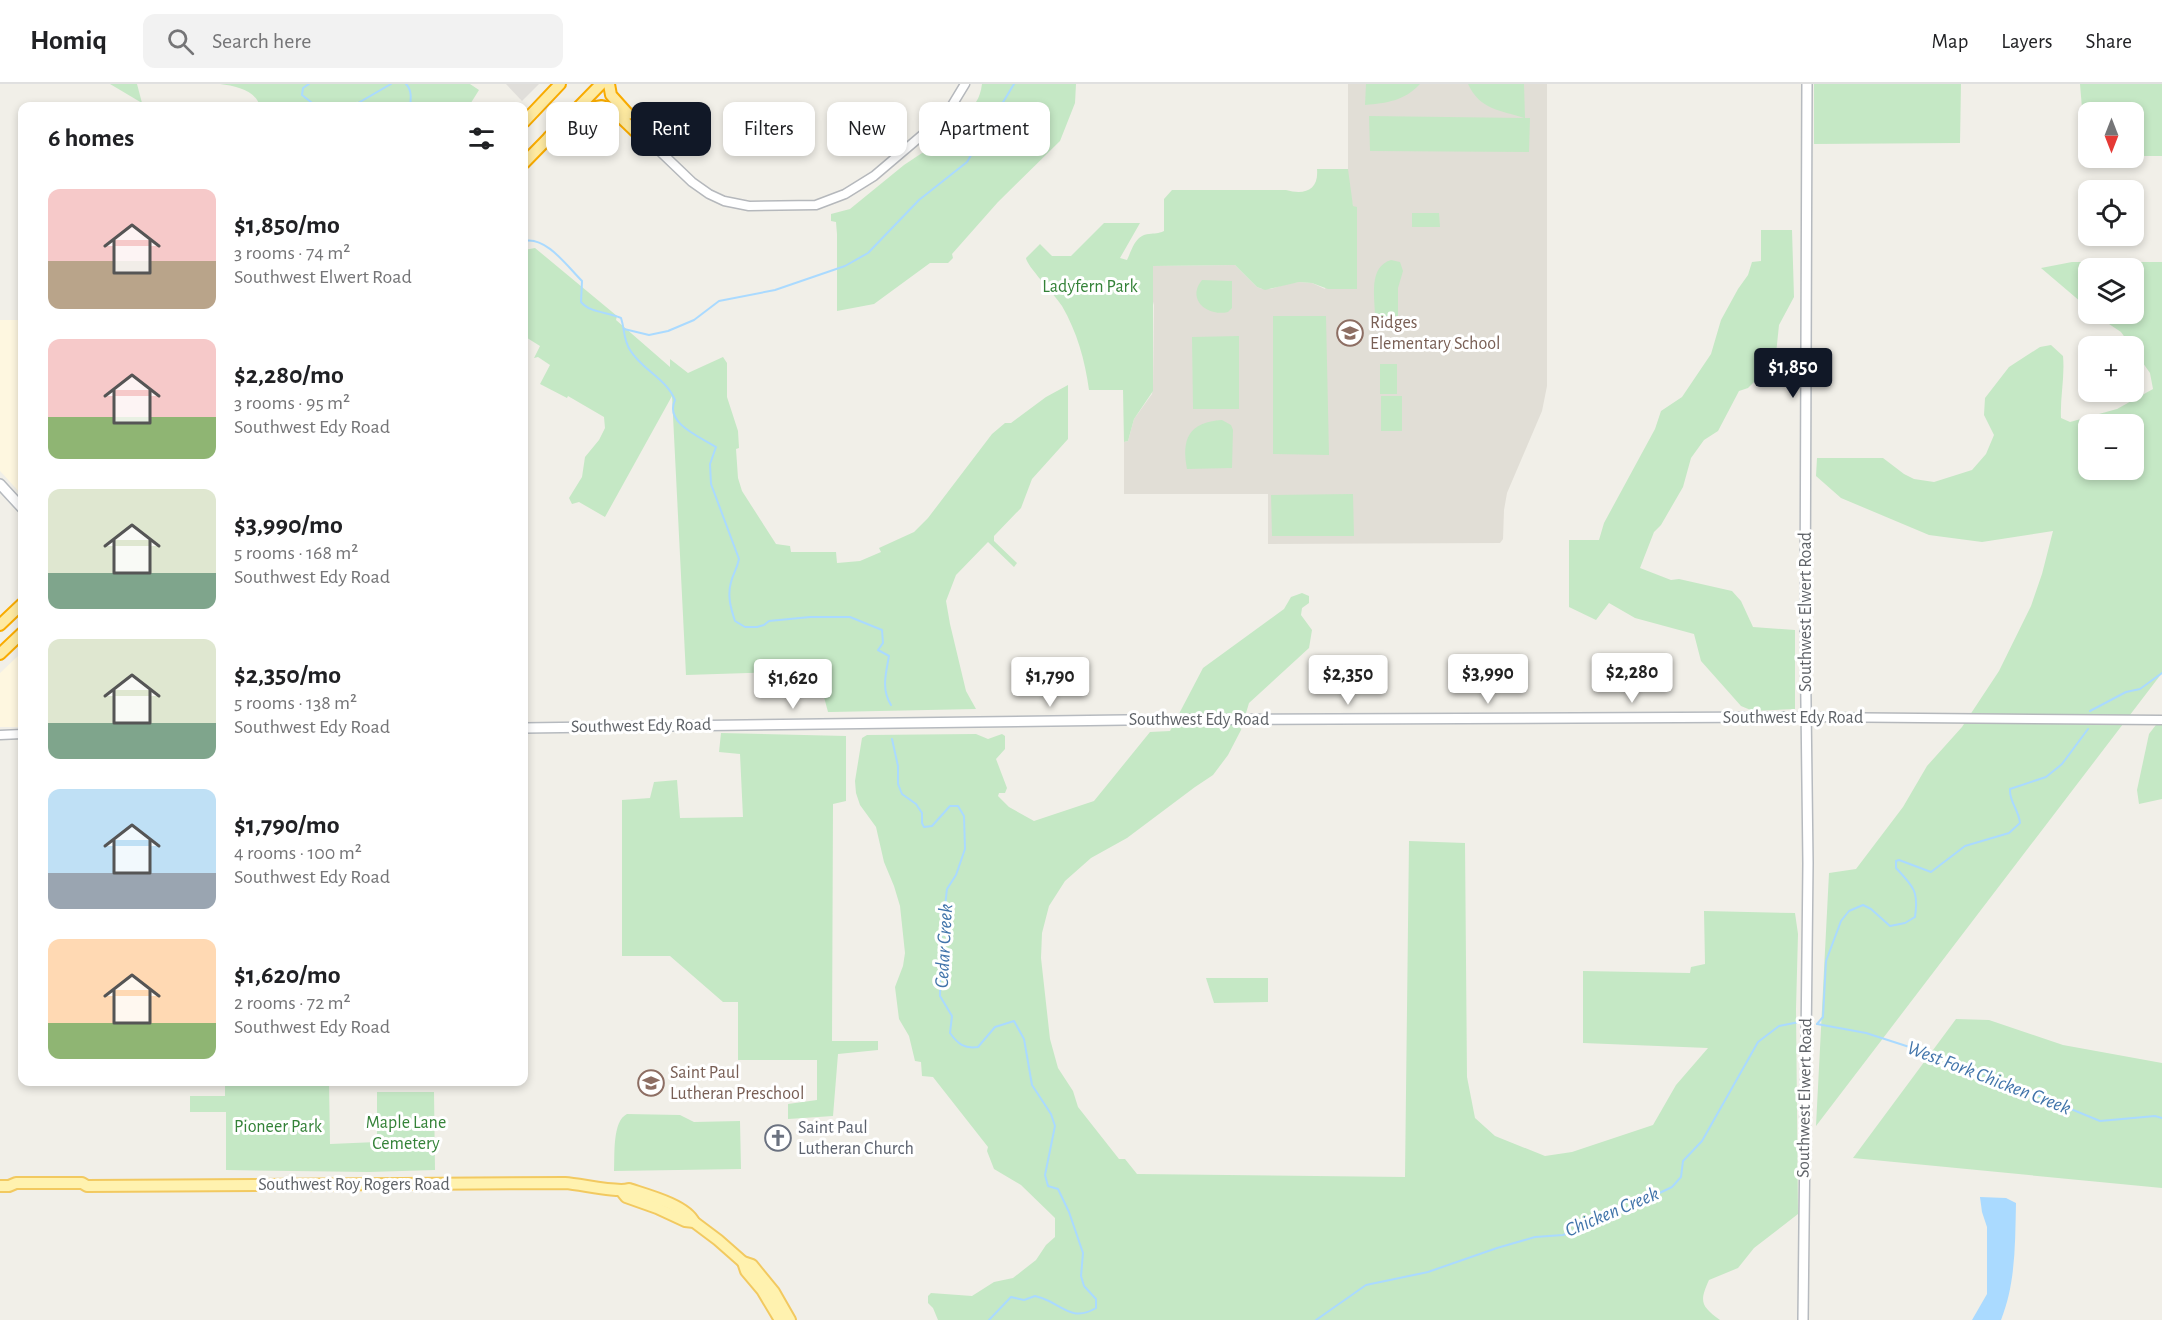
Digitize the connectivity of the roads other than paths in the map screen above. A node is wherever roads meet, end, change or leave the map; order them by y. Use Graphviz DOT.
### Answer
graph roads {
  1 [pos="560,84"];
  2 [pos="601,84"];
  3 [pos="609,84"];
  4 [pos="965,84"];
  5 [pos="1807,84"];
  6 [pos="583,102"];
  7 [pos="619,116"];
  8 [pos="528,118"];
  9 [pos="631,118"];
  10 [pos="631,127"];
  11 [pos="546,140"];
  12 [pos="665,156"];
  13 [pos="528,159"];
  14 [pos="0,484"];
  15 [pos="18,504"];
  16 [pos="18,608"];
  17 [pos="0,625"];
  18 [pos="18,637"];
  19 [pos="0,654"];
  20 [pos="1806,717"];
  21 [pos="2162,720"];
  22 [pos="528,728"];
  23 [pos="18,734"];
  24 [pos="0,735"];
  25 [pos="5,1186"];
  26 [pos="743,1262"];
  27 [pos="780,1320"];
  28 [pos="790,1320"];
  29 [pos="1803,1320"];
  1 -- 8 [label="highway"];
  2 -- 6 [label="highway"];
  3 -- 9 [label="highway"];
  4 -- 12 [label="street"];
  5 -- 20 [label="main road, Southwest Elwert Road"];
  7 -- 10 [label="highway"];
  11 -- 13 [label="highway"];
  14 -- 15 [label="main road"];
  16 -- 17 [label="highway"];
  18 -- 19 [label="highway"];
  20 -- 21 [label="street, Southwest Edy Road"];
  20 -- 22 [label="main road, Southwest Edy Road"];
  20 -- 29 [label="main road, Southwest Elwert Road"];
  23 -- 24 [label="street"];
  25 -- 26 [label="main road, Southwest Roy Rogers Road"];
  26 -- 27 [label="main road, Southwest Roy Rogers Road"];
  26 -- 28 [label="main road, Southwest Roy Rogers Road"];
}
